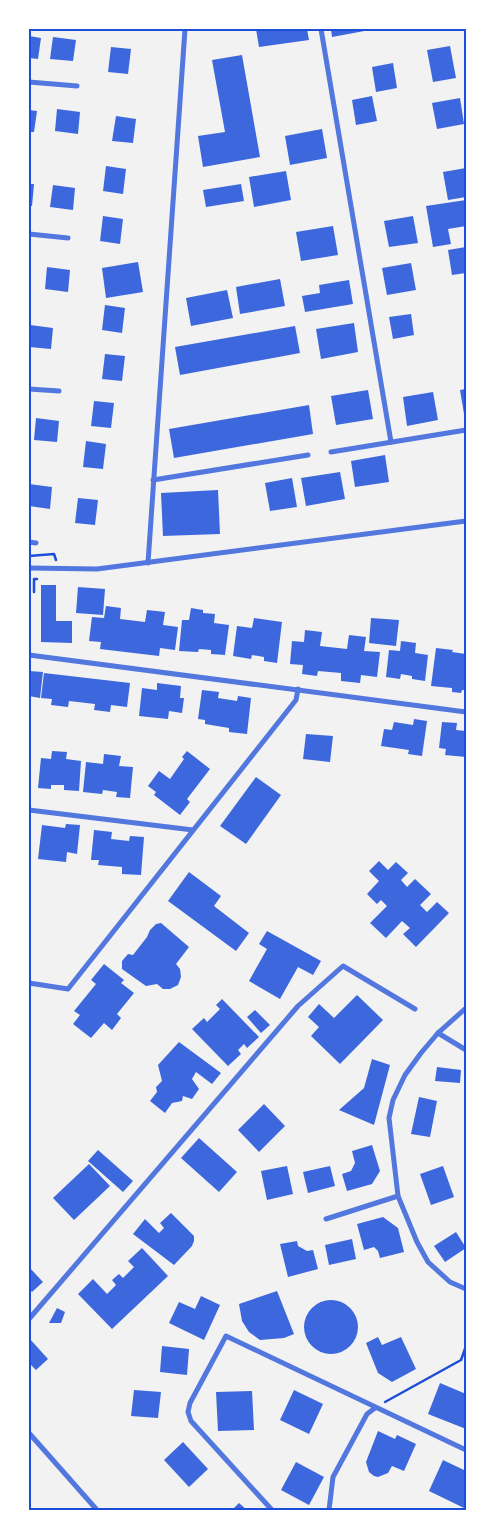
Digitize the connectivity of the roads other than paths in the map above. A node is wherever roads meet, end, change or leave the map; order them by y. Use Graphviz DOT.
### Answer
graph roads {
  1 [pos="185,29"];
  2 [pos="320,29"];
  3 [pos="29,82"];
  4 [pos="77,86"];
  5 [pos="29,234"];
  6 [pos="68,238"];
  7 [pos="29,389"];
  8 [pos="59,391"];
  9 [pos="466,430"];
  10 [pos="391,442"];
  11 [pos="331,452"];
  12 [pos="308,455"];
  13 [pos="153,480"];
  14 [pos="466,522"];
  15 [pos="29,542"];
  16 [pos="36,543"];
  17 [pos="148,563"];
  18 [pos="29,568"];
  19 [pos="29,655"];
  20 [pos="298,689"];
  21 [pos="466,712"];
  22 [pos="29,810"];
  23 [pos="193,830"];
  24 [pos="29,983"];
  25 [pos="466,1008"];
  26 [pos="415,1009"];
  27 [pos="438,1033"];
  28 [pos="466,1050"];
  29 [pos="398,1196"];
  30 [pos="326,1219"];
  31 [pos="466,1288"];
  32 [pos="29,1319"];
  33 [pos="375,1408"];
  34 [pos="29,1433"];
  35 [pos="466,1450"];
  36 [pos="97,1510"];
  37 [pos="272,1510"];
  38 [pos="330,1510"];
  1 -- 13 [label="street"];
  2 -- 10 [label="street"];
  3 -- 4 [label="street"];
  5 -- 6 [label="street"];
  7 -- 8 [label="street"];
  9 -- 10 [label="street"];
  10 -- 11 [label="street"];
  12 -- 13 [label="street"];
  13 -- 17 [label="street"];
  14 -- 17 [label="street"];
  15 -- 16 [label="street"];
  17 -- 18 [label="street"];
  19 -- 20 [label="street"];
  20 -- 21 [label="street"];
  20 -- 23 [label="street"];
  22 -- 23 [label="street"];
  23 -- 24 [label="street"];
  25 -- 27 [label="street"];
  26 -- 32 [label="street"];
  27 -- 28 [label="street"];
  27 -- 29 [label="street"];
  29 -- 30 [label="street"];
  29 -- 31 [label="street"];
  33 -- 35 [label="street"];
  33 -- 37 [label="street"];
  33 -- 38 [label="street"];
  34 -- 36 [label="street"];
}
